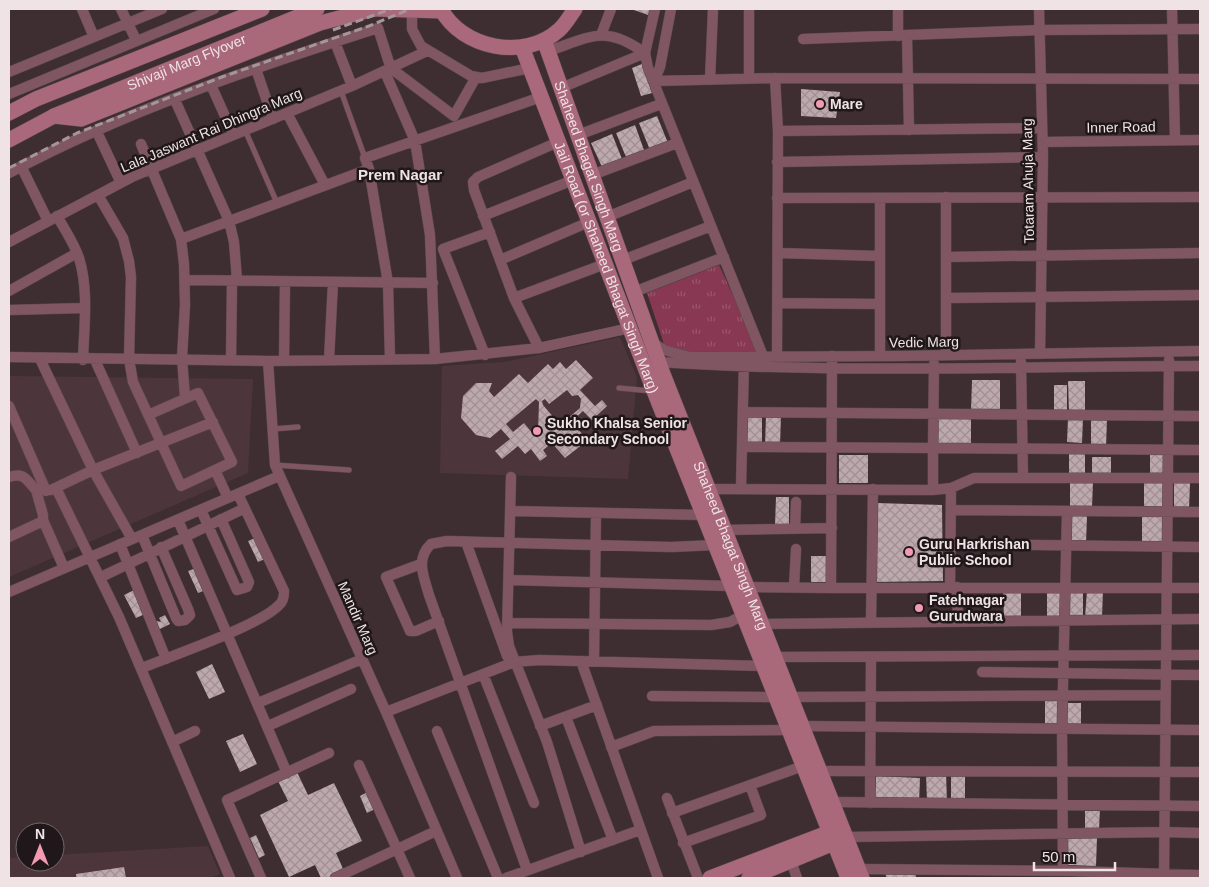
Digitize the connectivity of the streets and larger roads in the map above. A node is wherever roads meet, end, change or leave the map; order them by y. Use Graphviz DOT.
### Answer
graph roads {
  1 [pos="82,9"];
  2 [pos="121,9"];
  3 [pos="161,9"];
  4 [pos="214,9"];
  5 [pos="262,9"];
  6 [pos="318,9"];
  7 [pos="375,9"];
  8 [pos="576,9"];
  9 [pos="611,9"];
  10 [pos="655,9"];
  11 [pos="671,9"];
  12 [pos="713,9"];
  13 [pos="749,9"];
  14 [pos="898,9"];
  15 [pos="1038,9"];
  16 [pos="1172,9"];
  17 [pos="412,10"];
  18 [pos="441,10"];
  19 [pos="127,23"];
  20 [pos="1173,29"];
  21 [pos="1200,29"];
  22 [pos="1040,30"];
  23 [pos="601,35"];
  24 [pos="903,36"];
  25 [pos="94,37"];
  26 [pos="803,39"];
  27 [pos="136,40"];
  28 [pos="335,42"];
  29 [pos="546,46"];
  30 [pos="522,48"];
  31 [pos="428,51"];
  32 [pos="645,53"];
  33 [pos="530,68"];
  34 [pos="256,69"];
  35 [pos="389,70"];
  36 [pos="9,72"];
  37 [pos="476,77"];
  38 [pos="749,78"];
  39 [pos="775,78"];
  40 [pos="908,78"];
  41 [pos="1041,78"];
  42 [pos="1174,79"];
  43 [pos="1200,79"];
  44 [pos="710,80"];
  45 [pos="654,81"];
  46 [pos="211,85"];
  47 [pos="352,86"];
  48 [pos="561,88"];
  49 [pos="9,94"];
  50 [pos="541,96"];
  51 [pos="175,100"];
  52 [pos="661,104"];
  53 [pos="9,113"];
  54 [pos="287,113"];
  55 [pos="54,116"];
  56 [pos="273,118"];
  57 [pos="1041,128"];
  58 [pos="909,130"];
  59 [pos="97,132"];
  60 [pos="778,132"];
  61 [pos="233,134"];
  62 [pos="578,135"];
  63 [pos="9,140"];
  64 [pos="1175,140"];
  65 [pos="1200,140"];
  66 [pos="415,141"];
  67 [pos="558,142"];
  68 [pos="1043,142"];
  69 [pos="677,143"];
  70 [pos="141,144"];
  71 [pos="196,150"];
  72 [pos="1043,158"];
  73 [pos="778,162"];
  74 [pos="21,166"];
  75 [pos="151,169"];
  76 [pos="369,169"];
  77 [pos="9,173"];
  78 [pos="592,175"];
  79 [pos="573,180"];
  80 [pos="693,182"];
  81 [pos="121,183"];
  82 [pos="325,185"];
  83 [pos="98,195"];
  84 [pos="946,197"];
  85 [pos="1200,197"];
  86 [pos="777,198"];
  87 [pos="880,198"];
  88 [pos="1043,199"];
  89 [pos="484,216"];
  90 [pos="607,217"];
  91 [pos="53,219"];
  92 [pos="229,221"];
  93 [pos="589,222"];
  94 [pos="711,226"];
  95 [pos="490,232"];
  96 [pos="181,239"];
  97 [pos="9,242"];
  98 [pos="77,253"];
  99 [pos="778,253"];
  100 [pos="1200,253"];
  101 [pos="880,256"];
  102 [pos="1043,256"];
  103 [pos="724,257"];
  104 [pos="946,257"];
  105 [pos="500,260"];
  106 [pos="622,260"];
  107 [pos="605,264"];
  108 [pos="185,280"];
  109 [pos="234,280"];
  110 [pos="285,281"];
  111 [pos="333,282"];
  112 [pos="388,283"];
  113 [pos="433,283"];
  114 [pos="9,292"];
  115 [pos="634,292"];
  116 [pos="1200,295"];
  117 [pos="1041,296"];
  118 [pos="514,298"];
  119 [pos="946,298"];
  120 [pos="778,303"];
  121 [pos="880,304"];
  122 [pos="84,308"];
  123 [pos="9,310"];
  124 [pos="630,328"];
  125 [pos="652,342"];
  126 [pos="539,348"];
  127 [pos="1169,351"];
  128 [pos="1200,351"];
  129 [pos="1020,354"];
  130 [pos="1040,354"];
  131 [pos="485,355"];
  132 [pos="935,355"];
  133 [pos="946,355"];
  134 [pos="764,356"];
  135 [pos="777,356"];
  136 [pos="832,356"];
  137 [pos="880,356"];
  138 [pos="9,357"];
  139 [pos="182,358"];
  140 [pos="40,359"];
  141 [pos="129,359"];
  142 [pos="390,359"];
  143 [pos="435,359"];
  144 [pos="83,360"];
  145 [pos="95,360"];
  146 [pos="231,360"];
  147 [pos="330,360"];
  148 [pos="268,361"];
  149 [pos="284,361"];
  150 [pos="659,362"];
  151 [pos="744,362"];
  152 [pos="1169,366"];
  153 [pos="1200,366"];
  154 [pos="1021,367"];
  155 [pos="767,368"];
  156 [pos="832,368"];
  157 [pos="934,369"];
  158 [pos="185,398"];
  159 [pos="9,406"];
  160 [pos="743,412"];
  161 [pos="933,413"];
  162 [pos="833,414"];
  163 [pos="1023,414"];
  164 [pos="148,415"];
  165 [pos="1170,416"];
  166 [pos="1200,416"];
  167 [pos="213,422"];
  168 [pos="161,442"];
  169 [pos="742,447"];
  170 [pos="832,448"];
  171 [pos="933,448"];
  172 [pos="1024,448"];
  173 [pos="1169,450"];
  174 [pos="1200,450"];
  175 [pos="137,453"];
  176 [pos="93,470"];
  177 [pos="215,470"];
  178 [pos="279,476"];
  179 [pos="9,477"];
  180 [pos="510,477"];
  181 [pos="1023,478"];
  182 [pos="1169,478"];
  183 [pos="1200,478"];
  184 [pos="741,487"];
  185 [pos="950,488"];
  186 [pos="709,489"];
  187 [pos="833,489"];
  188 [pos="873,489"];
  189 [pos="46,490"];
  190 [pos="933,490"];
  191 [pos="233,496"];
  192 [pos="796,502"];
  193 [pos="243,509"];
  194 [pos="201,510"];
  195 [pos="951,510"];
  196 [pos="511,511"];
  197 [pos="1067,511"];
  198 [pos="1169,512"];
  199 [pos="1200,512"];
  200 [pos="596,513"];
  201 [pos="703,515"];
  202 [pos="222,519"];
  203 [pos="43,520"];
  204 [pos="178,520"];
  205 [pos="208,526"];
  206 [pos="795,528"];
  207 [pos="832,528"];
  208 [pos="725,530"];
  209 [pos="9,537"];
  210 [pos="137,537"];
  211 [pos="185,537"];
  212 [pos="466,542"];
  213 [pos="510,543"];
  214 [pos="120,544"];
  215 [pos="952,544"];
  216 [pos="715,545"];
  217 [pos="1067,545"];
  218 [pos="596,546"];
  219 [pos="1168,546"];
  220 [pos="1200,547"];
  221 [pos="161,548"];
  222 [pos="796,549"];
  223 [pos="148,553"];
  224 [pos="90,557"];
  225 [pos="128,563"];
  226 [pos="421,564"];
  227 [pos="64,568"];
  228 [pos="101,577"];
  229 [pos="509,580"];
  230 [pos="596,584"];
  231 [pos="732,586"];
  232 [pos="748,587"];
  233 [pos="953,587"];
  234 [pos="1066,587"];
  235 [pos="794,588"];
  236 [pos="831,588"];
  237 [pos="872,588"];
  238 [pos="1200,588"];
  239 [pos="1167,589"];
  240 [pos="9,592"];
  241 [pos="743,615"];
  242 [pos="1167,619"];
  243 [pos="1200,619"];
  244 [pos="439,621"];
  245 [pos="1065,621"];
  246 [pos="871,622"];
  247 [pos="958,622"];
  248 [pos="507,623"];
  249 [pos="595,624"];
  250 [pos="762,624"];
  251 [pos="228,633"];
  252 [pos="1064,654"];
  253 [pos="1167,654"];
  254 [pos="1200,655"];
  255 [pos="871,657"];
  256 [pos="166,658"];
  257 [pos="362,659"];
  258 [pos="581,661"];
  259 [pos="594,661"];
  260 [pos="514,662"];
  261 [pos="768,662"];
  262 [pos="142,668"];
  263 [pos="982,672"];
  264 [pos="483,674"];
  265 [pos="1064,674"];
  266 [pos="1166,675"];
  267 [pos="1200,675"];
  268 [pos="460,683"];
  269 [pos="351,689"];
  270 [pos="1166,695"];
  271 [pos="652,696"];
  272 [pos="871,696"];
  273 [pos="1065,696"];
  274 [pos="783,697"];
  275 [pos="258,702"];
  276 [pos="597,705"];
  277 [pos="386,712"];
  278 [pos="566,717"];
  279 [pos="268,726"];
  280 [pos="540,726"];
  281 [pos="871,727"];
  282 [pos="796,728"];
  283 [pos="1062,729"];
  284 [pos="1165,730"];
  285 [pos="1200,730"];
  286 [pos="195,731"];
  287 [pos="438,731"];
  288 [pos="172,742"];
  289 [pos="611,747"];
  290 [pos="330,753"];
  291 [pos="359,765"];
  292 [pos="803,766"];
  293 [pos="821,771"];
  294 [pos="871,771"];
  295 [pos="1062,771"];
  296 [pos="1165,771"];
  297 [pos="1200,772"];
  298 [pos="287,773"];
  299 [pos="750,785"];
  300 [pos="667,798"];
  301 [pos="834,802"];
  302 [pos="870,803"];
  303 [pos="534,804"];
  304 [pos="1062,805"];
  305 [pos="1165,805"];
  306 [pos="1200,806"];
  307 [pos="672,812"];
  308 [pos="640,830"];
  309 [pos="436,831"];
  310 [pos="1164,832"];
  311 [pos="1063,833"];
  312 [pos="1200,833"];
  313 [pos="839,835"];
  314 [pos="613,840"];
  315 [pos="683,843"];
  316 [pos="397,850"];
  317 [pos="580,852"];
  318 [pos="791,861"];
  319 [pos="527,870"];
  320 [pos="1063,871"];
  321 [pos="1010,874"];
  322 [pos="856,875"];
  323 [pos="1200,875"];
  324 [pos="1164,876"];
  325 [pos="230,878"];
  326 [pos="261,878"];
  327 [pos="335,878"];
  328 [pos="410,878"];
  329 [pos="457,878"];
  330 [pos="498,878"];
  331 [pos="506,878"];
  332 [pos="658,878"];
  333 [pos="698,878"];
  334 [pos="710,878"];
  335 [pos="748,878"];
  336 [pos="797,878"];
  1 -- 25 [label="street"];
  2 -- 19 [label="street"];
  3 -- 19 [label="street"];
  4 -- 27 [label="street"];
  5 -- 53 [label="main road, Shivaji Marg Flyover"];
  6 -- 55 [label="main road, Shivaji Marg Flyover"];
  7 -- 17 [label="main road"];
  7 -- 55 [label="main road"];
  8 -- 29 [label="main road"];
  9 -- 23 [label="street"];
  10 -- 32 [label="street"];
  11 -- 45 [label="street"];
  12 -- 44 [label="street"];
  13 -- 38 [label="street"];
  14 -- 24 [label="street"];
  15 -- 22 [label="street, Totaram Ahuja Marg"];
  16 -- 20 [label="street"];
  17 -- 18 [label="main road"];
  17 -- 31 [label="street"];
  18 -- 30 [label="main road"];
  19 -- 25 [label="street"];
  19 -- 27 [label="street"];
  20 -- 21 [label="street"];
  20 -- 22 [label="street"];
  20 -- 42 [label="street"];
  22 -- 24 [label="street"];
  22 -- 41 [label="street, Totaram Ahuja Marg"];
  23 -- 29 [label="street"];
  23 -- 32 [label="street"];
  24 -- 26 [label="street"];
  24 -- 40 [label="street"];
  25 -- 36 [label="street"];
  27 -- 49 [label="street"];
  28 -- 34 [label="street"];
  28 -- 35 [label="street"];
  28 -- 47 [label="street"];
  29 -- 30 [label="main road"];
  29 -- 48 [label="main road, Shaheed Bhagat Singh Marg"];
  30 -- 33 [label="main road, Jail Road (or Shaheed Bhagat Singh Marg)"];
  31 -- 35 [label="street, Lala Jaswant Rai Dhingra Marg"];
  31 -- 37 [label="street"];
  32 -- 45 [label="street"];
  32 -- 48 [label="street"];
  33 -- 37 [label="street"];
  33 -- 50 [label="main road, Jail Road (or Shaheed Bhagat Singh Marg)"];
  34 -- 46 [label="street"];
  34 -- 56 [label="street"];
  35 -- 37 [label="street"];
  35 -- 47 [label="street, Lala Jaswant Rai Dhingra Marg"];
  35 -- 66 [label="street"];
  38 -- 39 [label="street"];
  38 -- 44 [label="street"];
  39 -- 40 [label="street"];
  39 -- 60 [label="street"];
  40 -- 41 [label="street"];
  40 -- 58 [label="street"];
  41 -- 42 [label="street"];
  41 -- 57 [label="street, Totaram Ahuja Marg"];
  42 -- 43 [label="street"];
  42 -- 64 [label="street"];
  44 -- 45 [label="street"];
  45 -- 52 [label="street"];
  46 -- 51 [label="street"];
  46 -- 61 [label="street"];
  47 -- 54 [label="street, Lala Jaswant Rai Dhingra Marg"];
  48 -- 62 [label="main road, Shaheed Bhagat Singh Marg"];
  50 -- 66 [label="street"];
  50 -- 67 [label="main road, Jail Road (or Shaheed Bhagat Singh Marg)"];
  51 -- 59 [label="street"];
  51 -- 71 [label="street"];
  52 -- 62 [label="street"];
  52 -- 69 [label="street"];
  54 -- 56 [label="street, Lala Jaswant Rai Dhingra Marg"];
  54 -- 82 [label="street"];
  55 -- 63 [label="main road, Shivaji Marg Flyover"];
  56 -- 61 [label="street, Lala Jaswant Rai Dhingra Marg"];
  57 -- 58 [label="street"];
  57 -- 68 [label="street, Totaram Ahuja Marg"];
  58 -- 60 [label="street"];
  59 -- 74 [label="street"];
  59 -- 81 [label="street"];
  60 -- 73 [label="street"];
  61 -- 71 [label="street, Lala Jaswant Rai Dhingra Marg"];
  62 -- 78 [label="main road, Shaheed Bhagat Singh Marg"];
  64 -- 65 [label="street, Inner Road"];
  64 -- 68 [label="street, Inner Road"];
  66 -- 76 [label="street"];
  66 -- 113 [label="street"];
  67 -- 79 [label="main road, Jail Road (or Shaheed Bhagat Singh Marg)"];
  67 -- 89 [label="street"];
  68 -- 72 [label="street, Totaram Ahuja Marg"];
  69 -- 78 [label="street"];
  69 -- 80 [label="street"];
  70 -- 75 [label="street"];
  71 -- 75 [label="street, Lala Jaswant Rai Dhingra Marg"];
  71 -- 92 [label="street"];
  72 -- 73 [label="street"];
  72 -- 88 [label="street, Totaram Ahuja Marg"];
  73 -- 86 [label="street"];
  74 -- 77 [label="street"];
  74 -- 91 [label="street"];
  75 -- 81 [label="street, Lala Jaswant Rai Dhingra Marg"];
  75 -- 96 [label="street"];
  76 -- 82 [label="street"];
  76 -- 112 [label="street"];
  78 -- 90 [label="main road, Shaheed Bhagat Singh Marg"];
  79 -- 89 [label="street"];
  79 -- 93 [label="main road, Jail Road (or Shaheed Bhagat Singh Marg)"];
  80 -- 90 [label="street"];
  80 -- 94 [label="street"];
  81 -- 83 [label="street, Lala Jaswant Rai Dhingra Marg"];
  82 -- 92 [label="street"];
  83 -- 91 [label="street, Lala Jaswant Rai Dhingra Marg"];
  83 -- 141 [label="street"];
  84 -- 87 [label="street"];
  84 -- 88 [label="street"];
  84 -- 104 [label="street"];
  85 -- 88 [label="street"];
  86 -- 87 [label="street"];
  86 -- 99 [label="street"];
  87 -- 101 [label="street"];
  88 -- 102 [label="street, Totaram Ahuja Marg"];
  89 -- 95 [label="street"];
  90 -- 106 [label="main road, Shaheed Bhagat Singh Marg"];
  91 -- 97 [label="street, Lala Jaswant Rai Dhingra Marg"];
  91 -- 98 [label="street"];
  92 -- 96 [label="street"];
  92 -- 109 [label="street"];
  93 -- 105 [label="street"];
  93 -- 107 [label="main road, Jail Road (or Shaheed Bhagat Singh Marg)"];
  94 -- 103 [label="street"];
  94 -- 106 [label="street"];
  95 -- 105 [label="street"];
  95 -- 131 [label="street"];
  96 -- 108 [label="street"];
  98 -- 114 [label="street"];
  98 -- 122 [label="street"];
  99 -- 101 [label="street"];
  99 -- 120 [label="street"];
  100 -- 102 [label="street"];
  101 -- 121 [label="street"];
  102 -- 104 [label="street"];
  102 -- 117 [label="street, Totaram Ahuja Marg"];
  103 -- 115 [label="street"];
  103 -- 134 [label="street"];
  104 -- 119 [label="street"];
  105 -- 118 [label="street"];
  106 -- 115 [label="main road, Shaheed Bhagat Singh Marg"];
  107 -- 118 [label="street"];
  107 -- 124 [label="main road, Jail Road (or Shaheed Bhagat Singh Marg)"];
  108 -- 109 [label="street"];
  108 -- 139 [label="street"];
  109 -- 110 [label="street"];
  109 -- 146 [label="street"];
  110 -- 111 [label="street"];
  110 -- 149 [label="street"];
  111 -- 112 [label="street"];
  111 -- 147 [label="street"];
  112 -- 113 [label="street"];
  112 -- 142 [label="street"];
  113 -- 143 [label="street"];
  115 -- 125 [label="main road, Shaheed Bhagat Singh Marg"];
  116 -- 117 [label="street"];
  117 -- 119 [label="street"];
  117 -- 130 [label="street, Totaram Ahuja Marg"];
  118 -- 126 [label="street"];
  119 -- 133 [label="street"];
  120 -- 121 [label="street"];
  120 -- 135 [label="street"];
  121 -- 137 [label="street"];
  122 -- 123 [label="street"];
  122 -- 144 [label="street"];
  124 -- 126 [label="street"];
  124 -- 201 [label="main road, Jail Road (or Shaheed Bhagat Singh Marg)"];
  125 -- 150 [label="main road, Shaheed Bhagat Singh Marg"];
  125 -- 151 [label="street, Vedic Marg"];
  126 -- 131 [label="street"];
  127 -- 128 [label="street, Vedic Marg"];
  127 -- 130 [label="street, Vedic Marg"];
  127 -- 152 [label="street"];
  129 -- 130 [label="street, Vedic Marg"];
  129 -- 133 [label="street, Vedic Marg"];
  129 -- 154 [label="street"];
  131 -- 143 [label="street"];
  132 -- 133 [label="street, Vedic Marg"];
  132 -- 137 [label="street, Vedic Marg"];
  132 -- 157 [label="street"];
  134 -- 135 [label="street, Vedic Marg"];
  134 -- 151 [label="street, Vedic Marg"];
  134 -- 155 [label="street"];
  135 -- 136 [label="street, Vedic Marg"];
  136 -- 137 [label="street, Vedic Marg"];
  136 -- 156 [label="street"];
  138 -- 140 [label="street"];
  139 -- 141 [label="street"];
  139 -- 146 [label="street"];
  139 -- 158 [label="street"];
  140 -- 144 [label="street"];
  140 -- 176 [label="street"];
  141 -- 145 [label="street"];
  141 -- 164 [label="street"];
  142 -- 143 [label="street"];
  142 -- 147 [label="street"];
  144 -- 145 [label="street"];
  145 -- 175 [label="street"];
  146 -- 148 [label="street"];
  147 -- 149 [label="street"];
  148 -- 149 [label="street"];
  148 -- 178 [label="street, Mandir Marg"];
  150 -- 151 [label="street, Vedic Marg"];
  150 -- 186 [label="main road, Shaheed Bhagat Singh Marg"];
  151 -- 155 [label="street, Vedic Marg"];
  151 -- 160 [label="street"];
  152 -- 153 [label="street, Vedic Marg"];
  152 -- 154 [label="street, Vedic Marg"];
  152 -- 165 [label="street"];
  154 -- 157 [label="street, Vedic Marg"];
  154 -- 163 [label="street"];
  155 -- 156 [label="street, Vedic Marg"];
  156 -- 157 [label="street, Vedic Marg"];
  156 -- 162 [label="street"];
  157 -- 161 [label="street"];
  158 -- 164 [label="street"];
  158 -- 167 [label="street"];
  159 -- 189 [label="street"];
  160 -- 162 [label="street"];
  160 -- 169 [label="street"];
  161 -- 162 [label="street"];
  161 -- 163 [label="street"];
  161 -- 171 [label="street"];
  162 -- 170 [label="street"];
  163 -- 165 [label="street"];
  163 -- 172 [label="street"];
  164 -- 168 [label="street"];
  165 -- 166 [label="street"];
  165 -- 173 [label="street"];
  167 -- 168 [label="street"];
  167 -- 177 [label="street"];
  168 -- 175 [label="street"];
  168 -- 177 [label="street"];
  169 -- 170 [label="street"];
  169 -- 184 [label="street"];
  170 -- 171 [label="street"];
  170 -- 187 [label="street"];
  171 -- 172 [label="street"];
  171 -- 190 [label="street"];
  172 -- 173 [label="street"];
  172 -- 181 [label="street"];
  173 -- 174 [label="street"];
  173 -- 182 [label="street"];
  175 -- 176 [label="street"];
  176 -- 189 [label="street"];
  176 -- 210 [label="street"];
  177 -- 191 [label="street"];
  178 -- 191 [label="street"];
  178 -- 257 [label="street, Mandir Marg"];
  179 -- 189 [label="street"];
  180 -- 196 [label="street"];
  181 -- 182 [label="street"];
  181 -- 185 [label="street"];
  182 -- 183 [label="street"];
  182 -- 198 [label="street"];
  184 -- 186 [label="street"];
  184 -- 187 [label="street"];
  185 -- 190 [label="street"];
  185 -- 195 [label="street"];
  186 -- 208 [label="main road, Shaheed Bhagat Singh Marg"];
  187 -- 188 [label="street"];
  187 -- 207 [label="street"];
  188 -- 190 [label="street"];
  188 -- 237 [label="street"];
  189 -- 203 [label="street"];
  189 -- 224 [label="street"];
  191 -- 193 [label="street"];
  191 -- 194 [label="street"];
  192 -- 206 [label="street"];
  193 -- 202 [label="street"];
  193 -- 251 [label="street"];
  194 -- 204 [label="street"];
  194 -- 205 [label="street"];
  195 -- 197 [label="street"];
  195 -- 215 [label="street"];
  196 -- 200 [label="street"];
  196 -- 213 [label="street"];
  197 -- 198 [label="street"];
  197 -- 217 [label="street"];
  198 -- 199 [label="street"];
  198 -- 219 [label="street"];
  200 -- 201 [label="street"];
  200 -- 218 [label="street"];
  201 -- 216 [label="main road, Jail Road (or Shaheed Bhagat Singh Marg)"];
  202 -- 205 [label="street"];
  202 -- 205 [label="street"];
  203 -- 209 [label="street"];
  203 -- 227 [label="street"];
  204 -- 210 [label="street"];
  204 -- 211 [label="street"];
  205 -- 211 [label="street"];
  206 -- 207 [label="street"];
  206 -- 208 [label="street"];
  207 -- 236 [label="street"];
  208 -- 232 [label="main road, Shaheed Bhagat Singh Marg"];
  210 -- 214 [label="street"];
  210 -- 223 [label="street"];
  211 -- 221 [label="street"];
  211 -- 251 [label="street"];
  212 -- 213 [label="street"];
  212 -- 226 [label="street"];
  212 -- 260 [label="street"];
  213 -- 218 [label="street"];
  213 -- 229 [label="street"];
  214 -- 224 [label="street"];
  214 -- 225 [label="street"];
  215 -- 217 [label="street"];
  215 -- 233 [label="street"];
  216 -- 218 [label="street"];
  216 -- 231 [label="main road, Jail Road (or Shaheed Bhagat Singh Marg)"];
  217 -- 219 [label="street"];
  217 -- 234 [label="street"];
  218 -- 230 [label="street"];
  219 -- 220 [label="street"];
  219 -- 239 [label="street"];
  221 -- 223 [label="street"];
  221 -- 223 [label="street"];
  222 -- 235 [label="street"];
  223 -- 225 [label="street"];
  224 -- 227 [label="street"];
  224 -- 228 [label="street"];
  225 -- 228 [label="street"];
  225 -- 256 [label="street"];
  226 -- 244 [label="street"];
  226 -- 244 [label="street"];
  227 -- 240 [label="street"];
  228 -- 262 [label="street"];
  229 -- 230 [label="street"];
  229 -- 248 [label="street"];
  230 -- 231 [label="street"];
  230 -- 249 [label="street"];
  231 -- 241 [label="main road, Jail Road (or Shaheed Bhagat Singh Marg)"];
  232 -- 235 [label="street"];
  232 -- 250 [label="main road, Shaheed Bhagat Singh Marg"];
  233 -- 234 [label="street"];
  233 -- 237 [label="street"];
  233 -- 247 [label="street"];
  234 -- 239 [label="street"];
  234 -- 245 [label="street"];
  235 -- 236 [label="street"];
  236 -- 237 [label="street"];
  237 -- 246 [label="street"];
  238 -- 239 [label="street"];
  239 -- 242 [label="street"];
  241 -- 249 [label="street"];
  241 -- 261 [label="main road, Jail Road (or Shaheed Bhagat Singh Marg)"];
  242 -- 243 [label="street"];
  242 -- 245 [label="street"];
  242 -- 253 [label="street"];
  244 -- 268 [label="street"];
  245 -- 247 [label="street"];
  245 -- 252 [label="street"];
  246 -- 247 [label="street"];
  246 -- 250 [label="street"];
  248 -- 249 [label="street"];
  248 -- 260 [label="street"];
  249 -- 259 [label="street"];
  250 -- 261 [label="main road, Shaheed Bhagat Singh Marg"];
  251 -- 256 [label="street"];
  251 -- 275 [label="street"];
  252 -- 253 [label="street"];
  252 -- 255 [label="street"];
  252 -- 265 [label="street"];
  253 -- 254 [label="street"];
  253 -- 266 [label="street"];
  255 -- 261 [label="street"];
  255 -- 272 [label="street"];
  256 -- 262 [label="street"];
  257 -- 275 [label="street"];
  257 -- 277 [label="street, Mandir Marg"];
  258 -- 259 [label="street"];
  258 -- 260 [label="street"];
  258 -- 276 [label="street"];
  259 -- 261 [label="street"];
  260 -- 264 [label="street"];
  260 -- 280 [label="street"];
  261 -- 274 [label="main road, Jail Road (or Shaheed Bhagat Singh Marg)"];
  262 -- 288 [label="street"];
  263 -- 265 [label="street"];
  264 -- 268 [label="street"];
  264 -- 303 [label="street"];
  265 -- 266 [label="street"];
  265 -- 273 [label="street"];
  266 -- 267 [label="street"];
  266 -- 270 [label="street"];
  268 -- 277 [label="street"];
  268 -- 319 [label="street"];
  269 -- 279 [label="street"];
  270 -- 273 [label="street"];
  270 -- 284 [label="street"];
  271 -- 274 [label="street"];
  272 -- 273 [label="street"];
  272 -- 274 [label="street"];
  272 -- 281 [label="street"];
  273 -- 283 [label="street"];
  274 -- 282 [label="main road, Jail Road (or Shaheed Bhagat Singh Marg)"];
  275 -- 279 [label="street"];
  276 -- 278 [label="street"];
  276 -- 289 [label="street"];
  277 -- 309 [label="street, Mandir Marg"];
  278 -- 280 [label="street"];
  278 -- 314 [label="street"];
  279 -- 298 [label="street"];
  280 -- 317 [label="street"];
  281 -- 282 [label="street"];
  281 -- 283 [label="street"];
  281 -- 294 [label="street"];
  282 -- 289 [label="street"];
  282 -- 292 [label="main road, Jail Road (or Shaheed Bhagat Singh Marg)"];
  282 -- 293 [label="main road"];
  283 -- 284 [label="street"];
  283 -- 295 [label="street"];
  284 -- 285 [label="street"];
  284 -- 296 [label="street"];
  286 -- 288 [label="street"];
  287 -- 330 [label="street"];
  288 -- 325 [label="street"];
  289 -- 308 [label="street"];
  290 -- 298 [label="street"];
  291 -- 316 [label="street"];
  292 -- 299 [label="street"];
  292 -- 313 [label="main road, Jail Road (or Shaheed Bhagat Singh Marg)"];
  293 -- 294 [label="street"];
  293 -- 301 [label="main road"];
  294 -- 295 [label="street"];
  294 -- 302 [label="street"];
  295 -- 296 [label="street"];
  295 -- 304 [label="street"];
  296 -- 297 [label="street"];
  296 -- 305 [label="street"];
  298 -- 326 [label="street"];
  299 -- 307 [label="street"];
  299 -- 315 [label="street"];
  300 -- 307 [label="street"];
  301 -- 302 [label="street"];
  301 -- 313 [label="main road"];
  302 -- 304 [label="street"];
  304 -- 305 [label="street"];
  304 -- 311 [label="street"];
  305 -- 306 [label="street"];
  305 -- 310 [label="street"];
  307 -- 315 [label="street"];
  308 -- 314 [label="street"];
  308 -- 332 [label="street"];
  309 -- 316 [label="street"];
  309 -- 329 [label="street, Mandir Marg"];
  310 -- 311 [label="street"];
  310 -- 312 [label="street"];
  310 -- 324 [label="street"];
  311 -- 313 [label="street"];
  311 -- 320 [label="street"];
  313 -- 318 [label="main road"];
  313 -- 322 [label="main road, Jail Road (or Shaheed Bhagat Singh Marg)"];
  313 -- 334 [label="main road"];
  314 -- 317 [label="street"];
  315 -- 333 [label="street"];
  316 -- 327 [label="street"];
  316 -- 328 [label="street"];
  317 -- 319 [label="street"];
  318 -- 335 [label="main road"];
  318 -- 336 [label="street"];
  319 -- 331 [label="street"];
  320 -- 321 [label="street"];
  320 -- 324 [label="street"];
  321 -- 322 [label="street"];
  323 -- 324 [label="street"];
}
